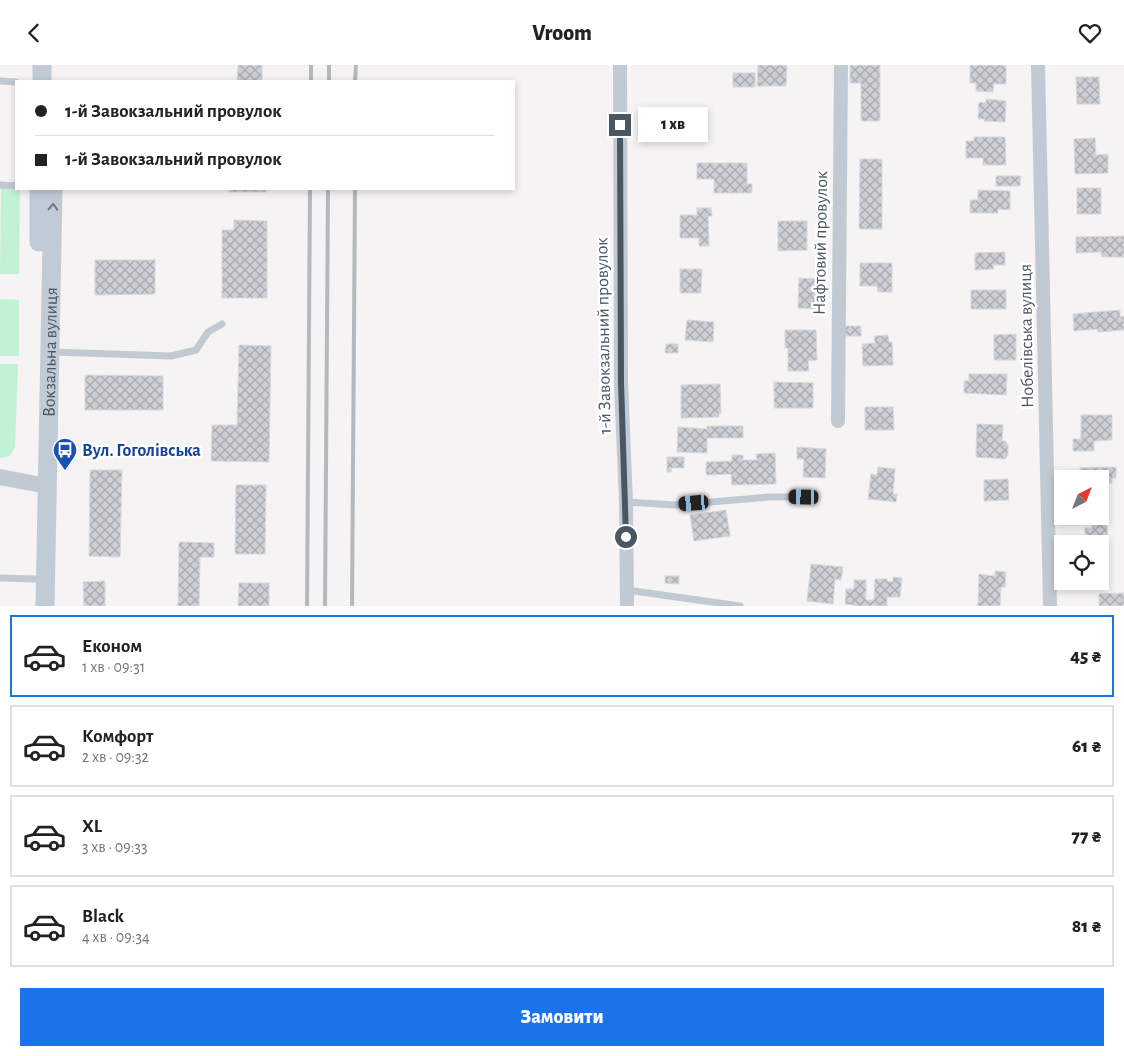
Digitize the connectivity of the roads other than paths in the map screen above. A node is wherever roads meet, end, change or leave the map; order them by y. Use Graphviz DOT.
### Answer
graph roads {
  1 [pos="42,65"];
  2 [pos="55,65"];
  3 [pos="620,65"];
  4 [pos="841,65"];
  5 [pos="1038,65"];
  6 [pos="42,80"];
  7 [pos="55,80"];
  8 [pos="0,81"];
  9 [pos="15,81"];
  10 [pos="0,185"];
  11 [pos="15,186"];
  12 [pos="39,190"];
  13 [pos="53,190"];
  14 [pos="222,324"];
  15 [pos="49,351"];
  16 [pos="838,421"];
  17 [pos="0,477"];
  18 [pos="42,485"];
  19 [pos="804,497"];
  20 [pos="626,503"];
  21 [pos="0,578"];
  22 [pos="35,579"];
  23 [pos="627,590"];
  24 [pos="35,606"];
  25 [pos="45,606"];
  26 [pos="627,606"];
  27 [pos="740,606"];
  28 [pos="1050,606"];
  1 -- 6 [label="main road"];
  2 -- 7 [label="main road"];
  3 -- 20 [label="street, 1-й Завокзальний провулок"];
  4 -- 16 [label="street, Нафтовий провулок"];
  5 -- 28 [label="street, Нобелівська вулиця"];
  8 -- 9 [label="lane"];
  10 -- 11 [label="lane"];
  12 -- 18 [label="main road, Вокзальна вулиця"];
  15 -- 13 [label="main road, Вокзальна вулиця, one-way"];
  14 -- 15 [label="lane"];
  15 -- 18 [label="main road, Вокзальна вулиця"];
  17 -- 18 [label="street"];
  18 -- 22 [label="main road, Вокзальна вулиця"];
  18 -- 25 [label="main road, Вокзальна вулиця"];
  19 -- 20 [label="lane"];
  20 -- 23 [label="street, 1-й Завокзальний провулок"];
  21 -- 22 [label="lane"];
  22 -- 24 [label="main road, Вокзальна вулиця"];
  23 -- 26 [label="street, 1-й Завокзальний провулок"];
  23 -- 27 [label="lane"];
}
